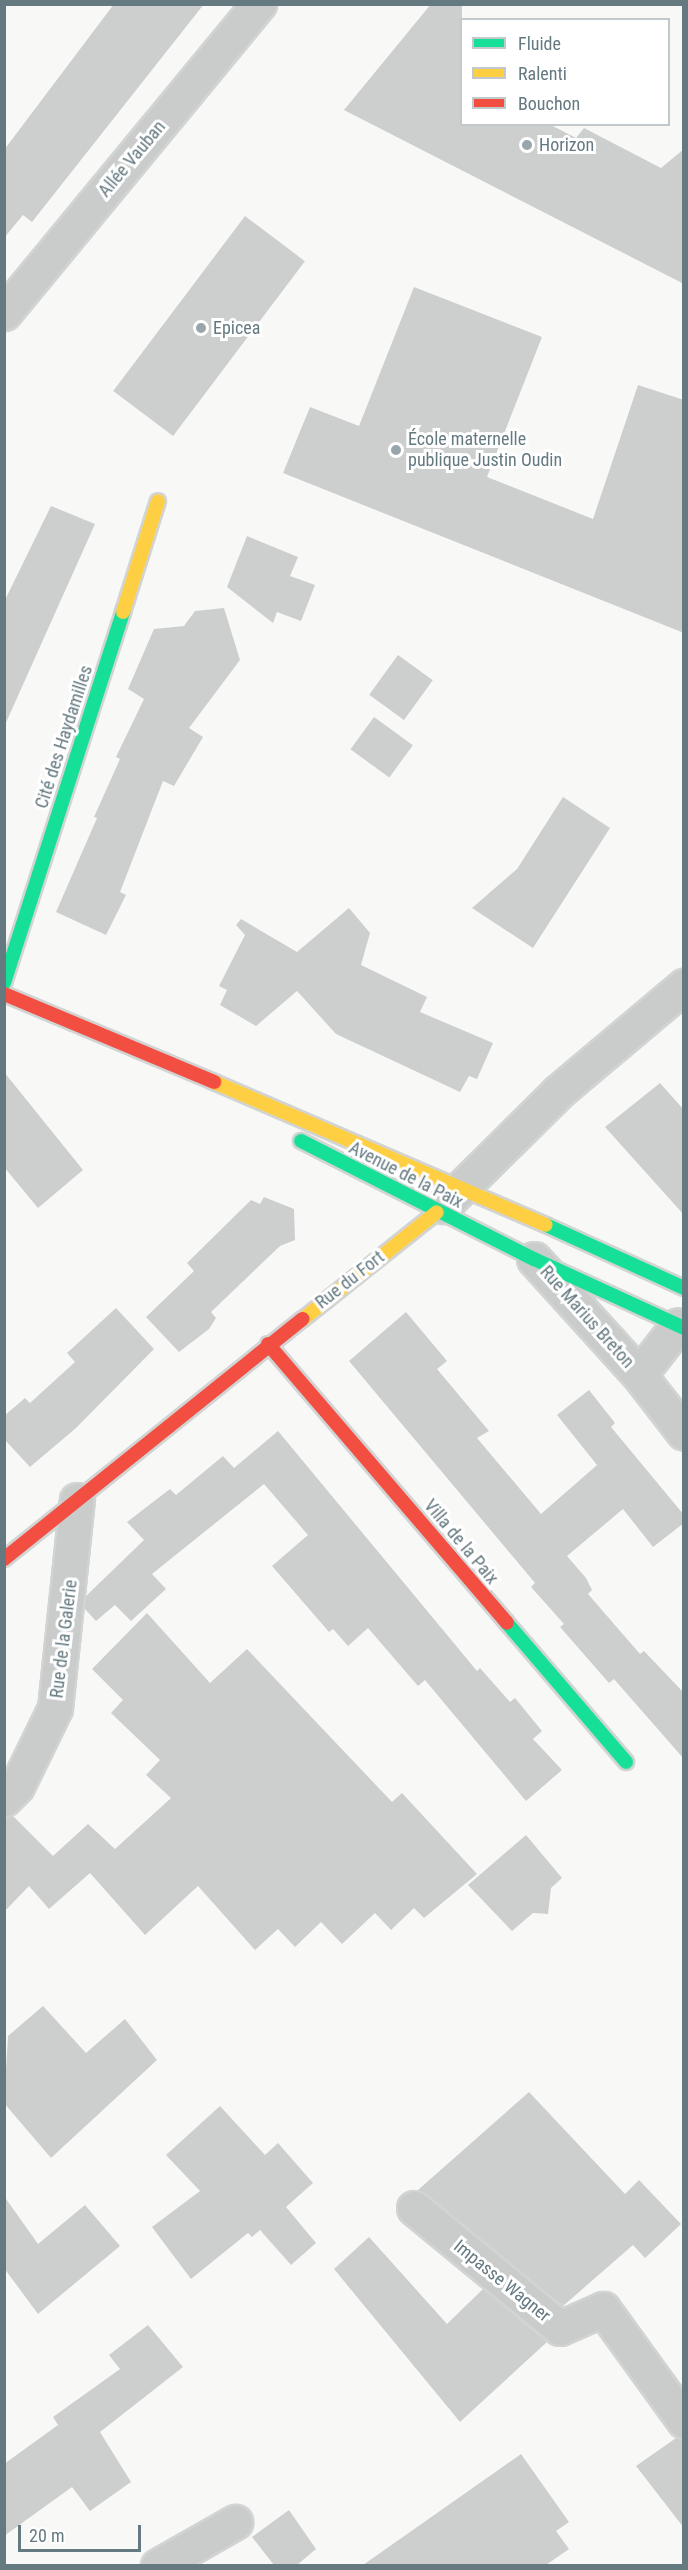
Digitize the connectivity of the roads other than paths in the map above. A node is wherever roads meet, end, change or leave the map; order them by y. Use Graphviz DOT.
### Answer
graph roads {
  1 [pos="259,4"];
  2 [pos="4,313"];
  3 [pos="158,501"];
  4 [pos="4,983"];
  5 [pos="684,986"];
  6 [pos="4,994"];
  7 [pos="116,1044"];
  8 [pos="253,1116"];
  9 [pos="285,1132"];
  10 [pos="461,1186"];
  11 [pos="437,1212"];
  12 [pos="534,1259"];
  13 [pos="684,1288"];
  14 [pos="681,1327"];
  15 [pos="268,1344"];
  16 [pos="639,1375"];
  17 [pos="684,1433"];
  18 [pos="77,1500"];
  19 [pos="4,1559"];
  20 [pos="626,1762"];
  21 [pos="4,1799"];
  22 [pos="414,2208"];
  23 [pos="683,2419"];
  24 [pos="235,2522"];
  25 [pos="158,2565"];
  1 -- 2 [label="street, Allée Vauban"];
  3 -- 4 [label="street, Cité des Haydamilles"];
  5 -- 10 [label="street, Rue du Fort"];
  6 -- 7 [label="street, Avenue de la Paix"];
  7 -- 8 [label="street, Avenue de la Paix"];
  7 -- 10 [label="street, Avenue de la Paix"];
  9 -- 11 [label="street, Avenue de la Paix"];
  10 -- 11 [label="street, Rue du Fort"];
  10 -- 13 [label="street, Avenue de la Paix"];
  11 -- 12 [label="street, Avenue de la Paix"];
  11 -- 15 [label="street, Rue du Fort"];
  12 -- 14 [label="street, Avenue de la Paix"];
  12 -- 16 [label="street, Rue Marius Breton"];
  14 -- 16 [label="street, Rue Marius Breton"];
  15 -- 18 [label="street, Rue du Fort"];
  15 -- 20 [label="street, Villa de la Paix"];
  16 -- 17 [label="street, Rue Marius Breton"];
  18 -- 19 [label="street, Rue du Fort"];
  18 -- 21 [label="street, Rue de la Galerie"];
  22 -- 23 [label="street, Impasse Wagner"];
  24 -- 25 [label="street"];
}
